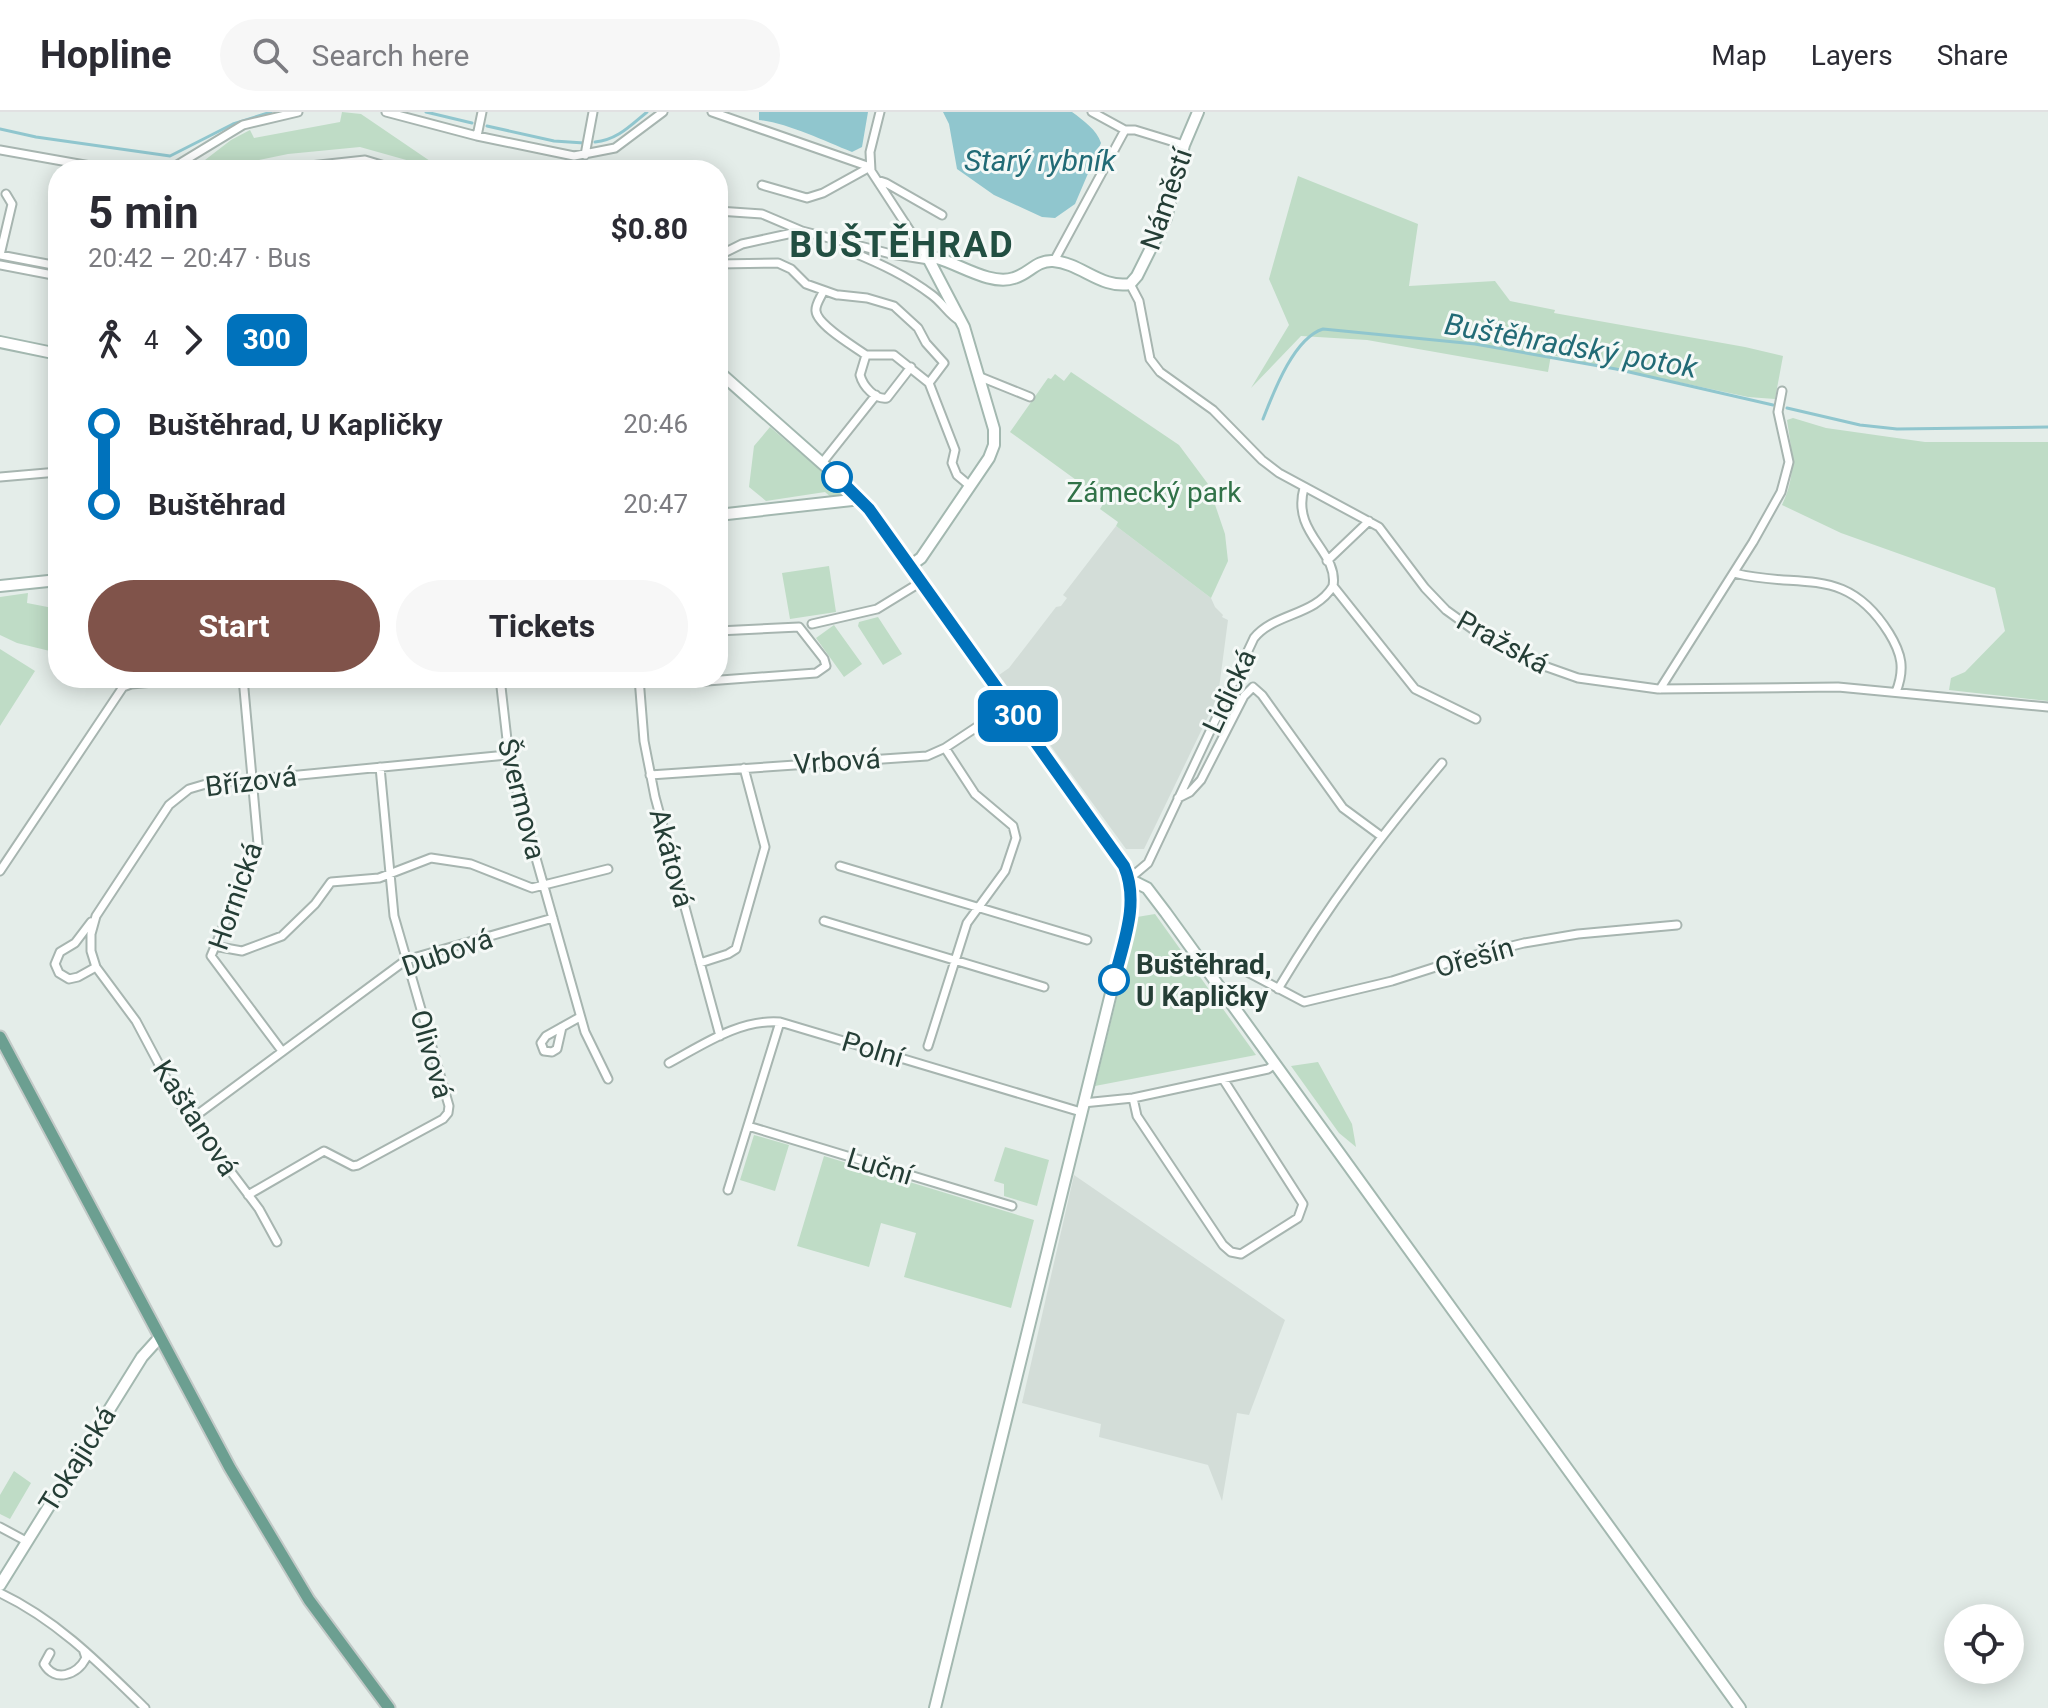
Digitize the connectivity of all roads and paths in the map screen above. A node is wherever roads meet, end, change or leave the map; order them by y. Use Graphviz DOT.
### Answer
graph roads {
  1 [pos="298,112"];
  2 [pos="386,112"];
  3 [pos="482,112"];
  4 [pos="593,112"];
  5 [pos="663,112"];
  6 [pos="712,112"];
  7 [pos="880,112"];
  8 [pos="1092,112"];
  9 [pos="1198,112"];
  10 [pos="1125,130"];
  11 [pos="477,136"];
  12 [pos="1184,145"];
  13 [pos="0,150"];
  14 [pos="585,155"];
  15 [pos="566,156"];
  16 [pos="53,160"];
  17 [pos="185,160"];
  18 [pos="566,160"];
  19 [pos="870,167"];
  20 [pos="877,180"];
  21 [pos="762,185"];
  22 [pos="6,194"];
  23 [pos="728,212"];
  24 [pos="942,215"];
  25 [pos="802,231"];
  26 [pos="851,243"];
  27 [pos="728,251"];
  28 [pos="0,255"];
  29 [pos="929,260"];
  30 [pos="1054,261"];
  31 [pos="48,264"];
  32 [pos="728,264"];
  33 [pos="0,265"];
  34 [pos="48,274"];
  35 [pos="1130,284"];
  36 [pos="823,292"];
  37 [pos="962,322"];
  38 [pos="0,342"];
  39 [pos="48,352"];
  40 [pos="866,355"];
  41 [pos="911,367"];
  42 [pos="978,376"];
  43 [pos="728,380"];
  44 [pos="929,383"];
  45 [pos="1782,391"];
  46 [pos="876,395"];
  47 [pos="1030,397"];
  48 [pos="822,463"];
  49 [pos="48,473"];
  50 [pos="0,477"];
  51 [pos="970,486"];
  52 [pos="1304,488"];
  53 [pos="861,499"];
  54 [pos="728,514"];
  55 [pos="1369,521"];
  56 [pos="1327,561"];
  57 [pos="910,566"];
  58 [pos="1734,573"];
  59 [pos="48,581"];
  60 [pos="921,582"];
  61 [pos="0,586"];
  62 [pos="1333,586"];
  63 [pos="812,624"];
  64 [pos="728,631"];
  65 [pos="728,679"];
  66 [pos="124,688"];
  67 [pos="244,688"];
  68 [pos="501,688"];
  69 [pos="640,688"];
  70 [pos="1660,689"];
  71 [pos="1896,692"];
  72 [pos="1010,705"];
  73 [pos="2048,707"];
  74 [pos="1476,719"];
  75 [pos="945,748"];
  76 [pos="507,755"];
  77 [pos="1442,763"];
  78 [pos="380,767"];
  79 [pos="744,768"];
  80 [pos="650,775"];
  81 [pos="253,779"];
  82 [pos="1178,798"];
  83 [pos="1381,836"];
  84 [pos="840,866"];
  85 [pos="608,869"];
  86 [pos="0,871"];
  87 [pos="390,873"];
  88 [pos="1129,879"];
  89 [pos="544,887"];
  90 [pos="977,907"];
  91 [pos="99,911"];
  92 [pos="553,918"];
  93 [pos="824,921"];
  94 [pos="1677,925"];
  95 [pos="1087,940"];
  96 [pos="214,946"];
  97 [pos="406,960"];
  98 [pos="955,960"];
  99 [pos="700,963"];
  100 [pos="96,967"];
  101 [pos="1209,972"];
  102 [pos="1044,987"];
  103 [pos="1278,989"];
  104 [pos="580,1017"];
  105 [pos="780,1022"];
  106 [pos="562,1027"];
  107 [pos="720,1036"];
  108 [pos="0,1037"];
  109 [pos="928,1046"];
  110 [pos="282,1051"];
  111 [pos="669,1063"];
  112 [pos="1275,1064"];
  113 [pos="608,1079"];
  114 [pos="1223,1079"];
  115 [pos="1133,1098"];
  116 [pos="1082,1108"];
  117 [pos="190,1120"];
  118 [pos="748,1126"];
  119 [pos="728,1190"];
  120 [pos="248,1195"];
  121 [pos="1012,1206"];
  122 [pos="277,1242"];
  123 [pos="160,1337"];
  124 [pos="0,1527"];
  125 [pos="26,1541"];
  126 [pos="0,1585"];
  127 [pos="0,1593"];
  128 [pos="83,1650"];
  129 [pos="50,1653"];
  130 [pos="145,1708"];
  131 [pos="389,1708"];
  132 [pos="935,1708"];
  133 [pos="1740,1708"];
  1 -- 17 [label="street"];
  2 -- 11 [label="street"];
  3 -- 11 [label="street"];
  4 -- 14 [label="street"];
  5 -- 14 [label="street"];
  6 -- 19 [label="street"];
  7 -- 19 [label="street"];
  8 -- 10 [label="street"];
  9 -- 12 [label="street, Náměstí"];
  10 -- 12 [label="street"];
  10 -- 30 [label="street"];
  11 -- 15 [label="street"];
  12 -- 35 [label="street, Náměstí"];
  13 -- 16 [label="street"];
  14 -- 15 [label="street"];
  15 -- 18 [label="street"];
  19 -- 20 [label="street"];
  19 -- 21 [label="street"];
  20 -- 24 [label="street"];
  20 -- 29 [label="street"];
  22 -- 28 [label="street"];
  23 -- 25 [label="street"];
  25 -- 26 [label="street"];
  25 -- 27 [label="street"];
  26 -- 29 [label="street"];
  26 -- 37 [label="street"];
  28 -- 31 [label="street"];
  29 -- 30 [label="street"];
  29 -- 37 [label="street"];
  30 -- 35 [label="street"];
  32 -- 36 [label="street"];
  33 -- 34 [label="street"];
  35 -- 52 [label="street, Pražská"];
  36 -- 40 [label="street"];
  36 -- 44 [label="street"];
  37 -- 42 [label="street"];
  38 -- 39 [label="street"];
  40 -- 41 [label="street"];
  40 -- 46 [label="street"];
  41 -- 44 [label="street"];
  41 -- 46 [label="street"];
  42 -- 47 [label="street"];
  42 -- 51 [label="street"];
  43 -- 48 [label="street"];
  44 -- 51 [label="street"];
  45 -- 58 [label="street"];
  46 -- 48 [label="street"];
  48 -- 53 [label="street"];
  49 -- 50 [label="street"];
  51 -- 57 [label="street"];
  52 -- 55 [label="street, Pražská"];
  52 -- 56 [label="street"];
  53 -- 54 [label="street"];
  53 -- 57 [label="street"];
  55 -- 56 [label="street"];
  55 -- 70 [label="street, Pražská"];
  56 -- 62 [label="street"];
  57 -- 60 [label="street"];
  58 -- 70 [label="street"];
  58 -- 71 [label="street"];
  59 -- 61 [label="street"];
  60 -- 63 [label="street"];
  60 -- 72 [label="street"];
  62 -- 74 [label="street"];
  62 -- 82 [label="street, Lidická"];
  64 -- 65 [label="street"];
  66 -- 86 [label="street"];
  67 -- 81 [label="street, Hornická"];
  68 -- 76 [label="street, Švermova"];
  69 -- 80 [label="street, Akátová"];
  70 -- 71 [label="street, Pražská"];
  71 -- 73 [label="street, Pražská"];
  72 -- 75 [label="street, Vrbová"];
  72 -- 88 [label="street"];
  75 -- 79 [label="street, Vrbová"];
  75 -- 90 [label="street"];
  76 -- 78 [label="street, Břízová"];
  76 -- 89 [label="street, Švermova"];
  77 -- 83 [label="street"];
  78 -- 81 [label="street, Břízová"];
  78 -- 87 [label="street, Olivová"];
  79 -- 80 [label="street, Vrbová"];
  79 -- 99 [label="street"];
  80 -- 99 [label="street, Akátová"];
  81 -- 91 [label="street, Břízová"];
  81 -- 96 [label="street, Hornická"];
  82 -- 83 [label="street, Lidická"];
  82 -- 88 [label="street, Lidická"];
  83 -- 103 [label="street"];
  84 -- 90 [label="street"];
  85 -- 89 [label="street"];
  87 -- 89 [label="street"];
  87 -- 96 [label="street"];
  87 -- 97 [label="street, Olivová"];
  88 -- 101 [label="street"];
  88 -- 116 [label="street"];
  89 -- 92 [label="street, Švermova"];
  90 -- 95 [label="street"];
  90 -- 98 [label="street"];
  91 -- 100 [label="street, Břízová"];
  91 -- 100 [label="street"];
  92 -- 97 [label="street, Dubová"];
  92 -- 104 [label="street"];
  93 -- 98 [label="street"];
  94 -- 103 [label="street, Ořešín"];
  96 -- 110 [label="street, Hornická"];
  97 -- 110 [label="street, Dubová"];
  97 -- 120 [label="street, Olivová"];
  98 -- 102 [label="street"];
  98 -- 109 [label="street"];
  99 -- 107 [label="street, Akátová"];
  100 -- 117 [label="street, Kaštanová"];
  101 -- 103 [label="street, Ořešín"];
  101 -- 112 [label="street"];
  104 -- 106 [label="street"];
  104 -- 113 [label="street"];
  105 -- 107 [label="street, Polní"];
  105 -- 116 [label="street, Polní"];
  105 -- 118 [label="street"];
  107 -- 111 [label="street, Polní"];
  108 -- 123 [label="main road"];
  110 -- 117 [label="street, Dubová"];
  112 -- 114 [label="street"];
  112 -- 133 [label="street"];
  114 -- 115 [label="street"];
  114 -- 115 [label="street"];
  115 -- 116 [label="street"];
  116 -- 132 [label="street"];
  117 -- 120 [label="street, Kaštanová"];
  118 -- 119 [label="street"];
  118 -- 121 [label="street, Luční"];
  120 -- 122 [label="street, Kaštanová"];
  123 -- 125 [label="street, Tokajická"];
  123 -- 131 [label="main road"];
  124 -- 125 [label="street"];
  125 -- 126 [label="street, Tokajická"];
  127 -- 128 [label="street"];
  128 -- 129 [label="street"];
  128 -- 130 [label="street"];
}
